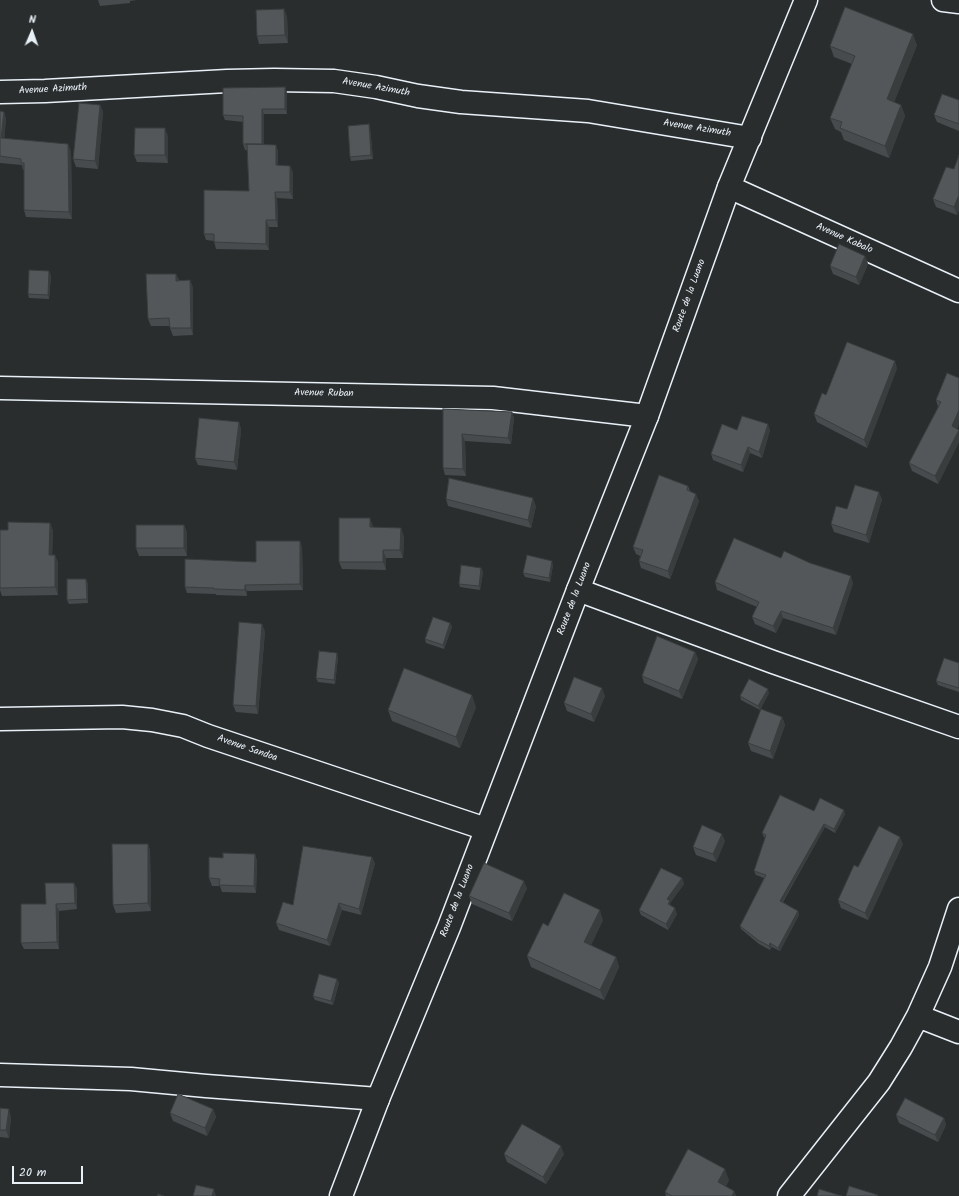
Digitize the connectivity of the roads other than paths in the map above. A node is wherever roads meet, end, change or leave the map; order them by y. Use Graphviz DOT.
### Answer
graph roads {
  1 [pos="806,0"];
  2 [pos="943,0"];
  3 [pos="959,2"];
  4 [pos="0,92"];
  5 [pos="750,138"];
  6 [pos="729,187"];
  7 [pos="959,291"];
  8 [pos="0,388"];
  9 [pos="647,416"];
  10 [pos="578,590"];
  11 [pos="0,719"];
  12 [pos="959,728"];
  13 [pos="486,829"];
  14 [pos="959,909"];
  15 [pos="918,1016"];
  16 [pos="959,1032"];
  17 [pos="0,1075"];
  18 [pos="378,1099"];
  19 [pos="341,1196"];
  20 [pos="789,1196"];
  1 -- 5 [label="street, Route de la Luano"];
  2 -- 3 [label="street"];
  4 -- 5 [label="street, Avenue Azimuth"];
  5 -- 6 [label="street, Route de la Luano"];
  6 -- 7 [label="street, Avenue Kabalo"];
  6 -- 9 [label="street, Route de la Luano"];
  8 -- 9 [label="street, Avenue Ruban"];
  9 -- 10 [label="street, Route de la Luano"];
  10 -- 12 [label="street"];
  10 -- 13 [label="street, Route de la Luano"];
  11 -- 13 [label="street, Avenue Sandoa"];
  13 -- 18 [label="street, Route de la Luano"];
  14 -- 15 [label="street"];
  15 -- 16 [label="street"];
  15 -- 20 [label="street"];
  17 -- 18 [label="street"];
  18 -- 19 [label="street, Route de la Luano"];
}
